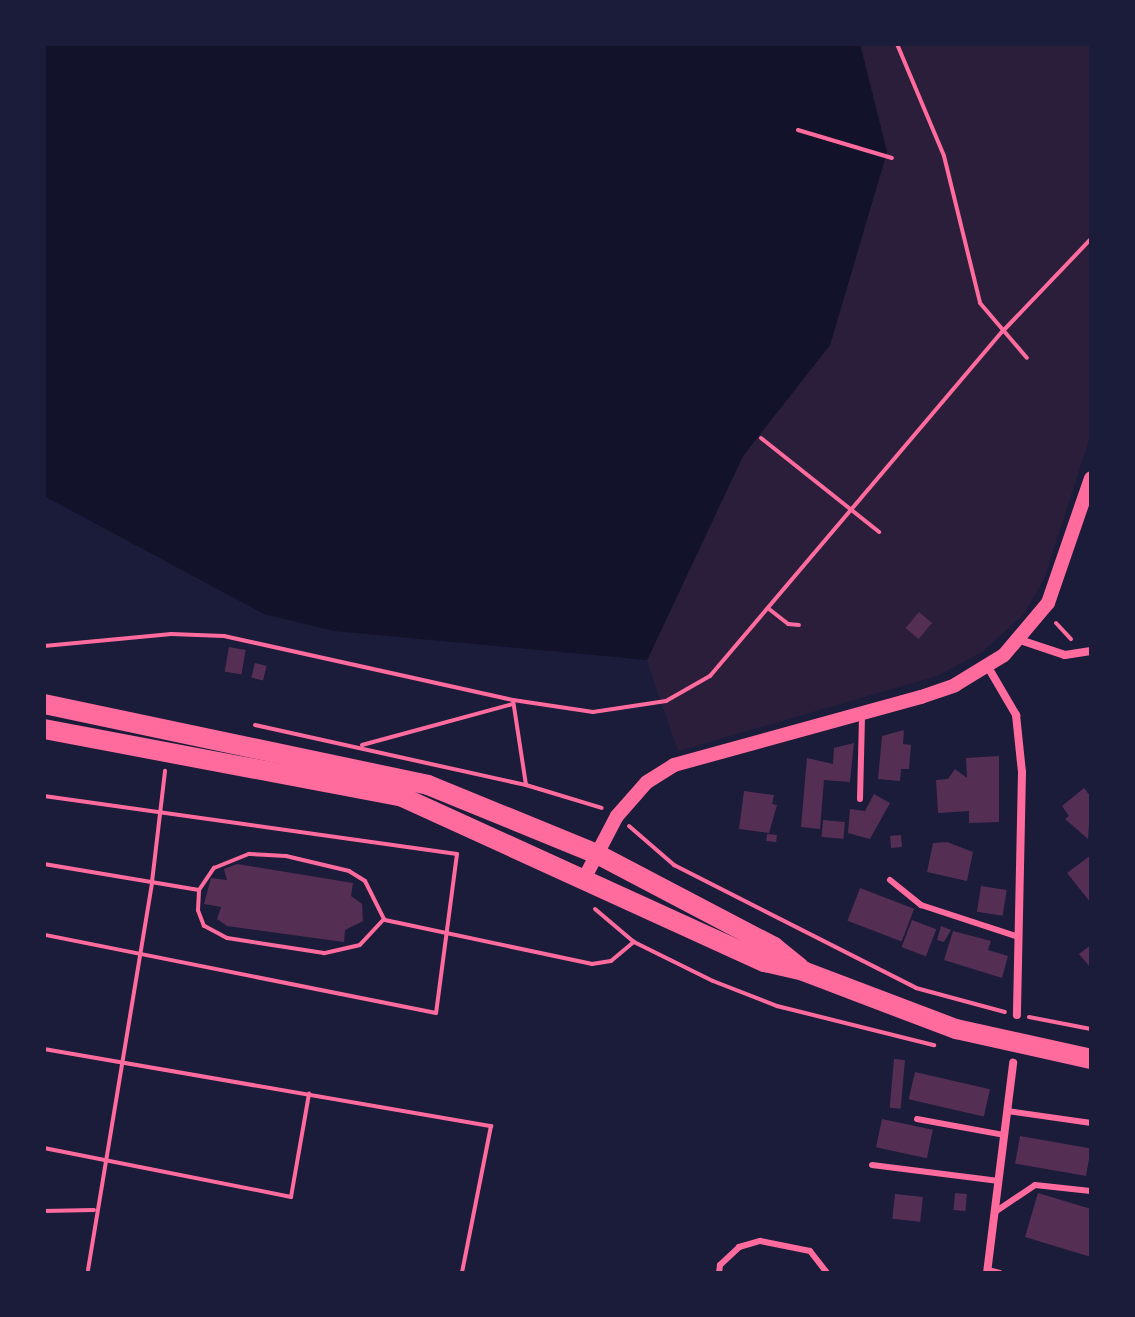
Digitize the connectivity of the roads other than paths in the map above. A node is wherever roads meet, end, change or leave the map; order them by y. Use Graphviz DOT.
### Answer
graph roads {
  1 [pos="1091,478"];
  2 [pos="1020,640"];
  3 [pos="1091,651"];
  4 [pos="988,667"];
  5 [pos="44,704"];
  6 [pos="862,713"];
  7 [pos="44,729"];
  8 [pos="860,799"];
  9 [pos="597,854"];
  10 [pos="584,879"];
  11 [pos="890,880"];
  12 [pos="1016,936"];
  13 [pos="803,971"];
  14 [pos="1017,1015"];
  15 [pos="1091,1059"];
  16 [pos="1013,1063"];
  17 [pos="1007,1111"];
  18 [pos="917,1119"];
  19 [pos="1091,1123"];
  20 [pos="1004,1135"];
  21 [pos="872,1165"];
  22 [pos="999,1181"];
  23 [pos="1091,1191"];
  24 [pos="995,1212"];
  25 [pos="988,1271"];
  26 [pos="719,1273"];
  27 [pos="827,1273"];
  28 [pos="1000,1273"];
  1 -- 2 [label="street"];
  2 -- 3 [label="street"];
  2 -- 4 [label="street"];
  4 -- 6 [label="street"];
  4 -- 12 [label="street"];
  5 -- 9 [label="main road"];
  6 -- 8 [label="lane"];
  6 -- 9 [label="street"];
  7 -- 10 [label="main road"];
  9 -- 10 [label="street"];
  9 -- 13 [label="main road"];
  10 -- 13 [label="main road"];
  11 -- 12 [label="lane"];
  12 -- 14 [label="street"];
  13 -- 15 [label="main road"];
  16 -- 17 [label="street"];
  17 -- 19 [label="lane"];
  17 -- 20 [label="street"];
  18 -- 20 [label="lane"];
  20 -- 22 [label="street"];
  21 -- 22 [label="lane"];
  22 -- 24 [label="street"];
  23 -- 24 [label="lane"];
  24 -- 25 [label="street"];
  25 -- 28 [label="lane"];
  26 -- 27 [label="lane"];
}
